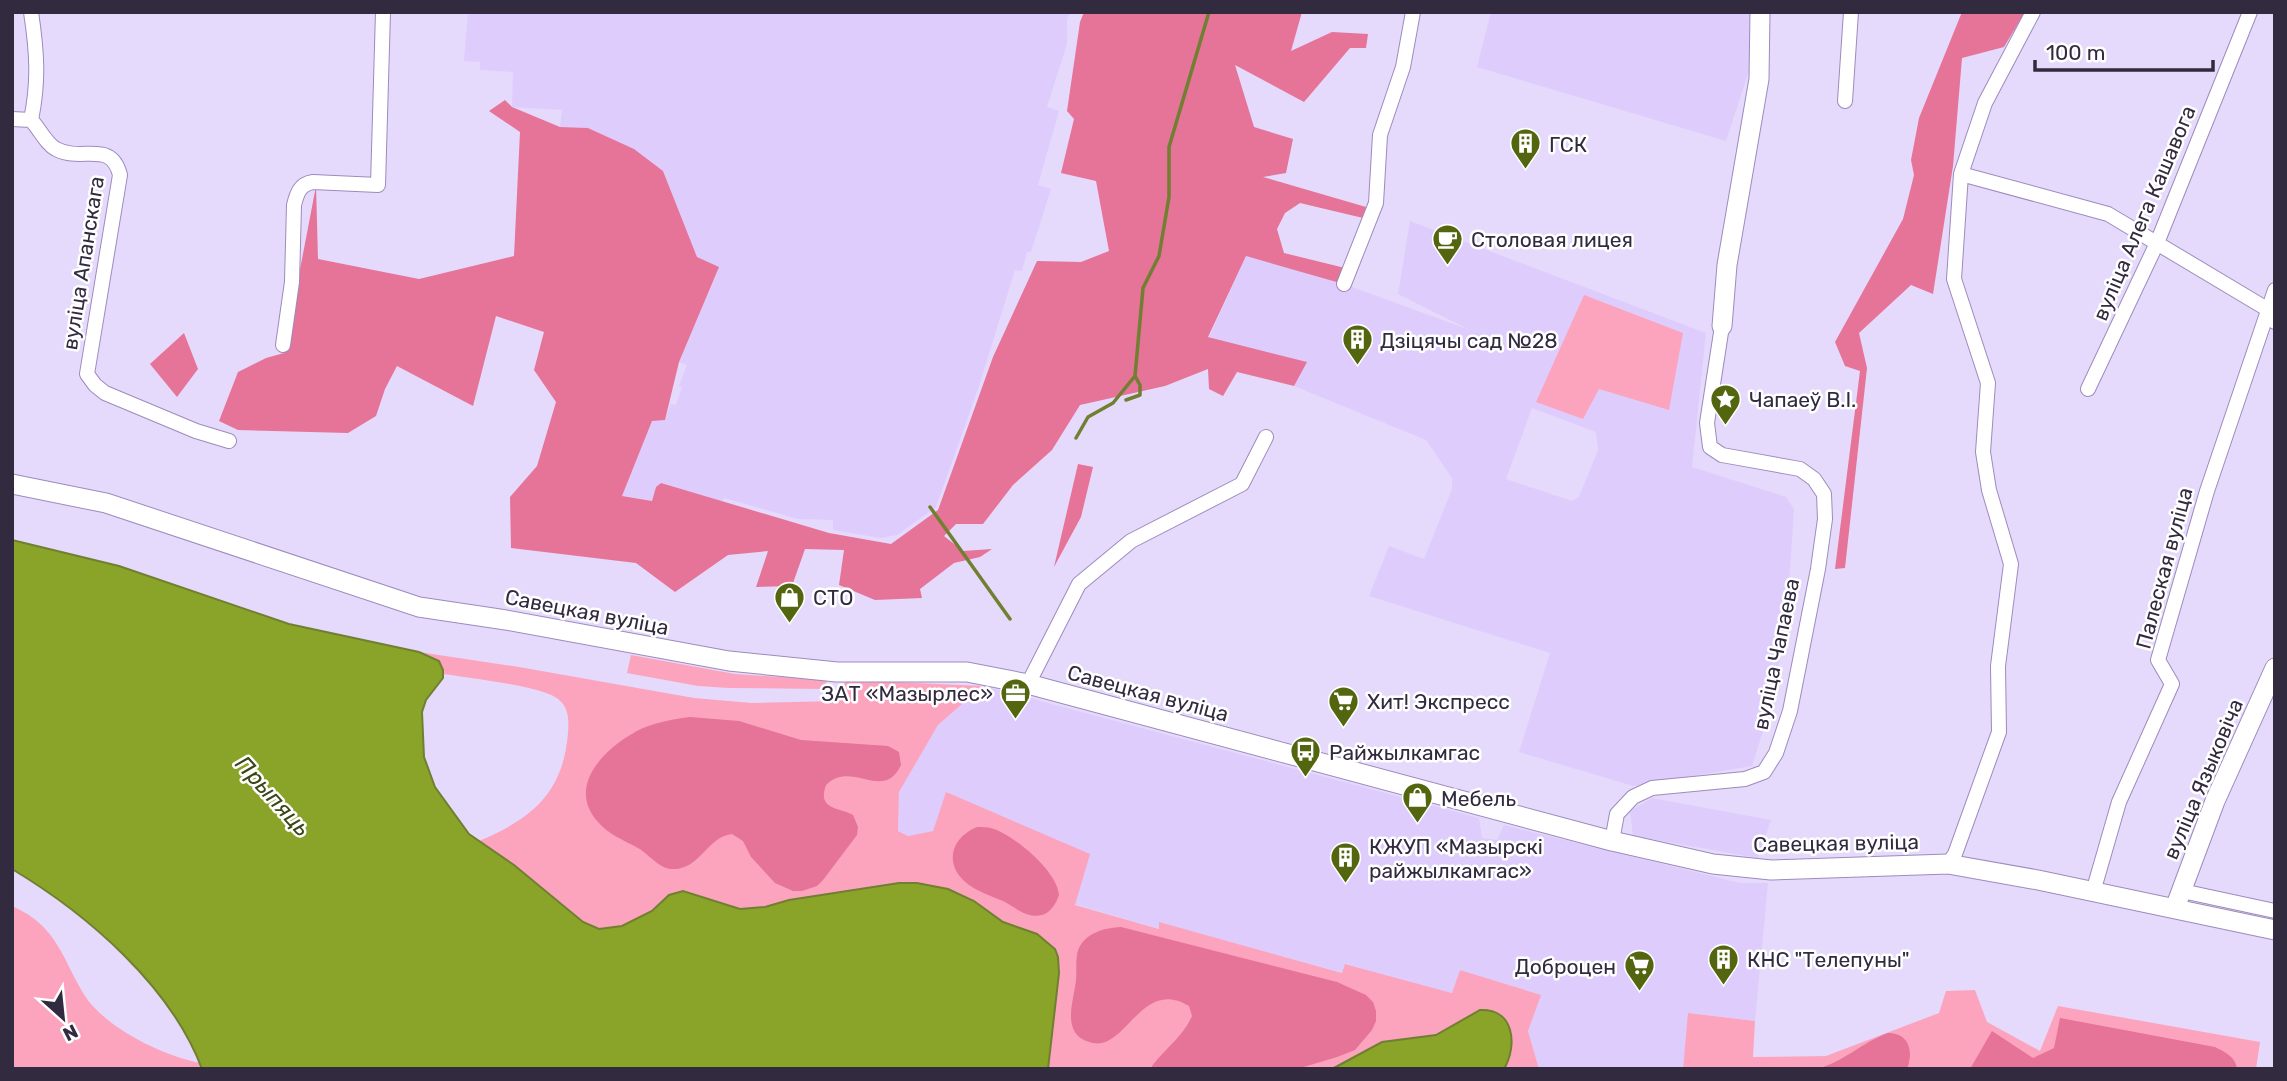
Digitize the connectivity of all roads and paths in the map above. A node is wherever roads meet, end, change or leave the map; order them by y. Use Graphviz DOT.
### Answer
graph roads {
  1 [pos="31,12"];
  2 [pos="383,12"];
  3 [pos="1413,12"];
  4 [pos="1760,12"];
  5 [pos="1851,12"];
  6 [pos="2033,12"];
  7 [pos="2250,12"];
  8 [pos="1845,101"];
  9 [pos="12,119"];
  10 [pos="31,120"];
  11 [pos="1961,174"];
  12 [pos="2157,243"];
  13 [pos="1344,284"];
  14 [pos="2275,290"];
  15 [pos="2271,315"];
  16 [pos="1722,326"];
  17 [pos="284,345"];
  18 [pos="2088,389"];
  19 [pos="1266,437"];
  20 [pos="229,442"];
  21 [pos="12,484"];
  22 [pos="2275,668"];
  23 [pos="1028,684"];
  24 [pos="1612,841"];
  25 [pos="1948,864"];
  26 [pos="2094,892"];
  27 [pos="2178,900"];
  28 [pos="2275,911"];
  29 [pos="2275,930"];
  1 -- 10 [label="street"];
  2 -- 17 [label="street"];
  3 -- 13 [label="street"];
  4 -- 16 [label="street"];
  5 -- 8 [label="street"];
  6 -- 11 [label="street"];
  7 -- 12 [label="street, вуліца Алега Кашавога"];
  9 -- 10 [label="street"];
  10 -- 20 [label="street, вуліца Апанскага"];
  11 -- 12 [label="street"];
  11 -- 25 [label="street"];
  12 -- 15 [label="street"];
  12 -- 18 [label="street, вуліца Алега Кашавога"];
  14 -- 15 [label="street, Палеская вуліца"];
  15 -- 26 [label="street, Палеская вуліца"];
  16 -- 24 [label="street, вуліца Чапаева"];
  19 -- 23 [label="street"];
  21 -- 23 [label="street, Савецкая вуліца"];
  22 -- 27 [label="street, вуліца Языковіча"];
  23 -- 24 [label="street, Савецкая вуліца"];
  24 -- 25 [label="street, Савецкая вуліца"];
  25 -- 26 [label="street, Савецкая вуліца"];
  26 -- 27 [label="street, Савецкая вуліца"];
  27 -- 28 [label="street, Савецкая вуліца"];
  27 -- 29 [label="street, Савецкая вуліца"];
}
